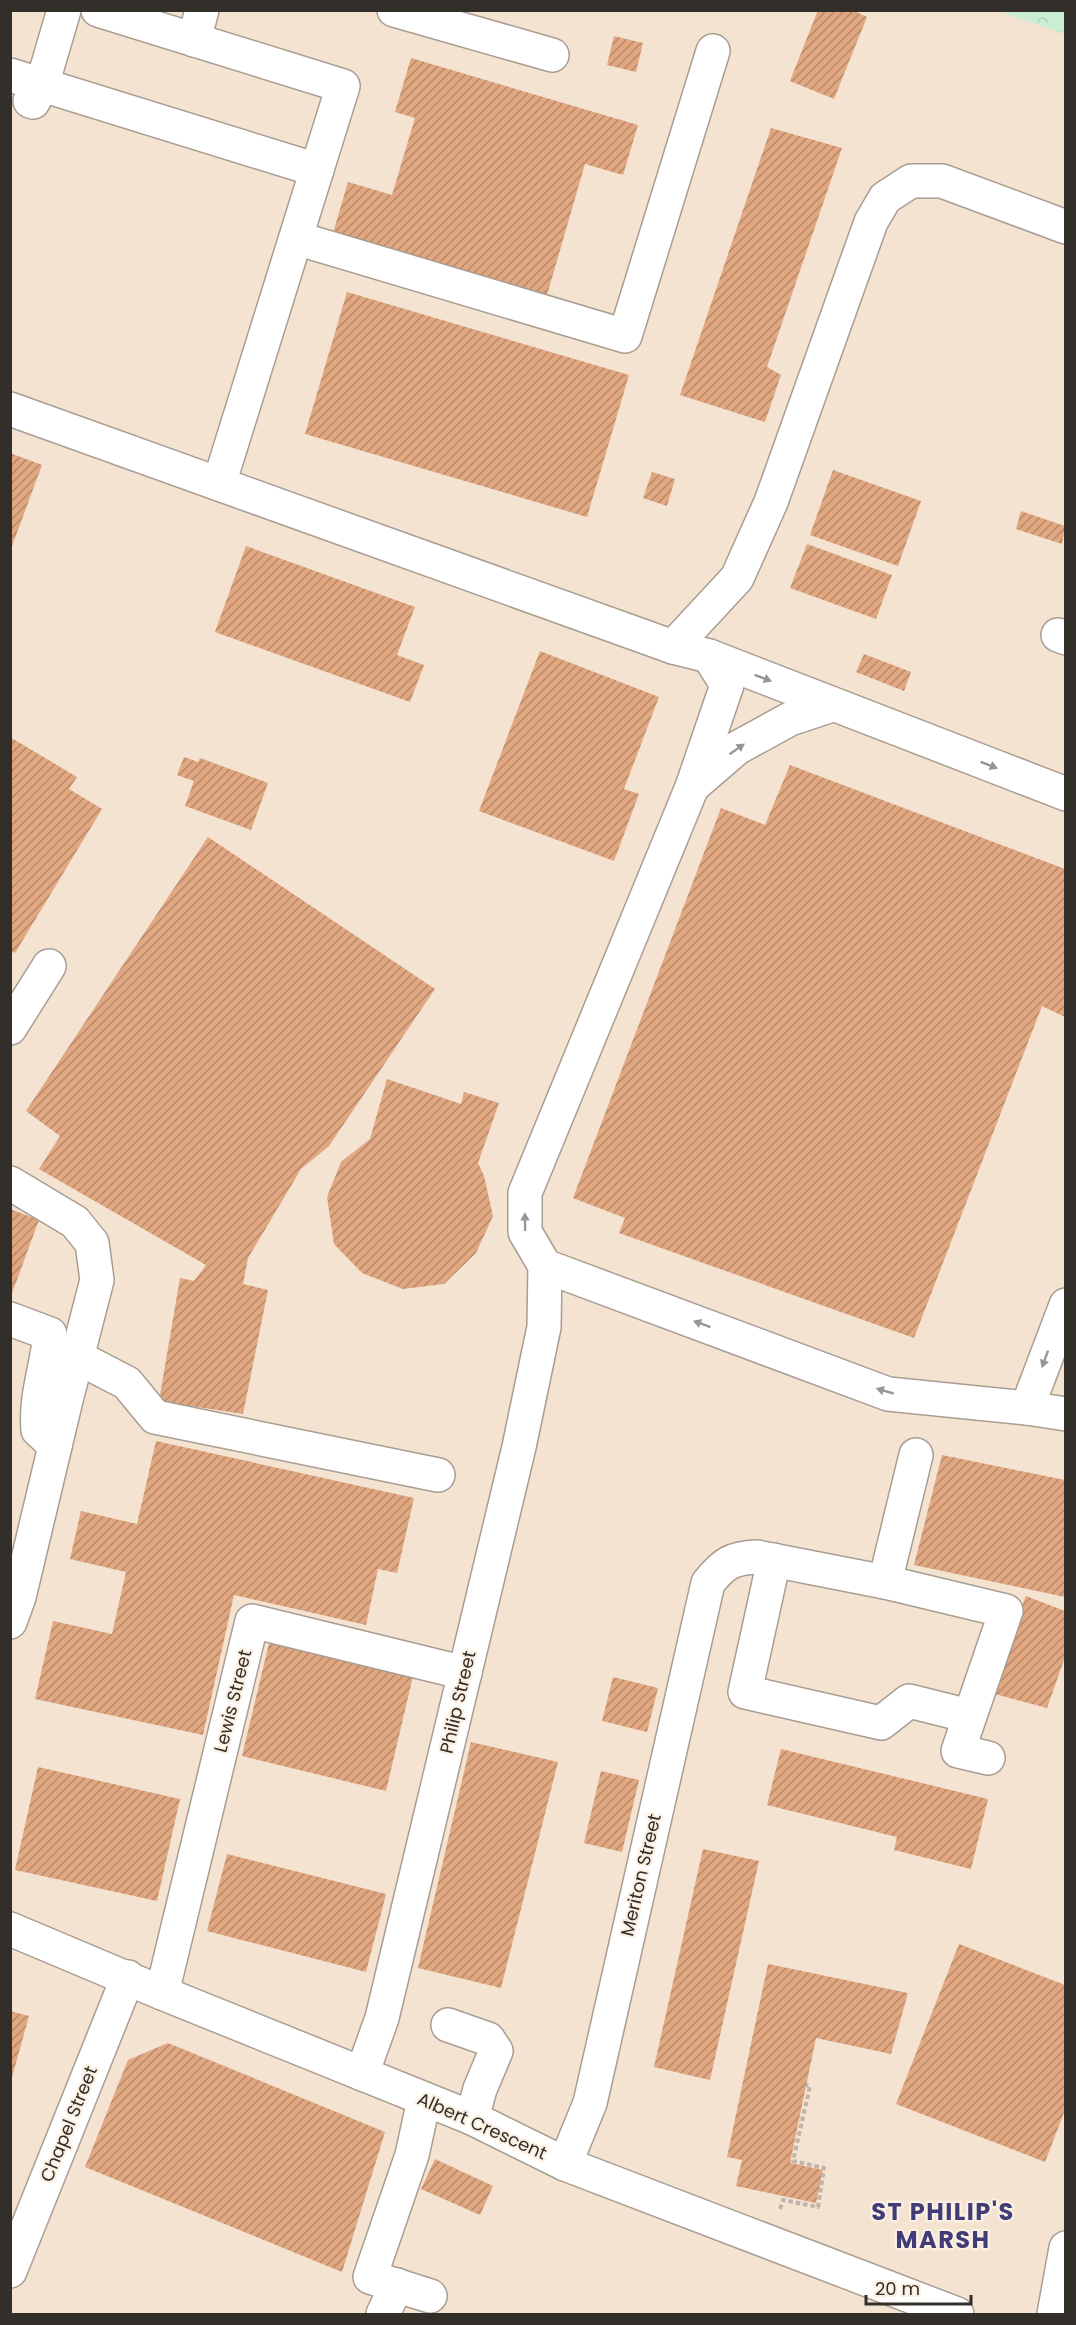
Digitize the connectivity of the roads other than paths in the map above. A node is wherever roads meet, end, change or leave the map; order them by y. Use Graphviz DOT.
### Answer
graph roads {
  1 [pos="64,10"];
  2 [pos="98,10"];
  3 [pos="394,10"];
  4 [pos="198,25"];
  5 [pos="713,51"];
  6 [pos="552,55"];
  7 [pos="10,75"];
  8 [pos="42,85"];
  9 [pos="10,95"];
  10 [pos="317,170"];
  11 [pos="1065,227"];
  12 [pos="296,238"];
  13 [pos="10,410"];
  14 [pos="219,484"];
  15 [pos="673,646"];
  16 [pos="709,656"];
  17 [pos="832,705"];
  18 [pos="692,787"];
  19 [pos="1065,794"];
  20 [pos="49,966"];
  21 [pos="10,1028"];
  22 [pos="24,1191"];
  23 [pos="545,1266"];
  24 [pos="1065,1305"];
  25 [pos="10,1318"];
  26 [pos="77,1357"];
  27 [pos="1027,1407"];
  28 [pos="1065,1414"];
  29 [pos="55,1446"];
  30 [pos="916,1455"];
  31 [pos="438,1475"];
  32 [pos="774,1560"];
  33 [pos="885,1582"];
  34 [pos="10,1622"];
  35 [pos="465,1673"];
  36 [pos="969,1716"];
  37 [pos="988,1758"];
  38 [pos="10,1929"];
  39 [pos="128,1977"];
  40 [pos="162,1993"];
  41 [pos="448,2025"];
  42 [pos="362,2074"];
  43 [pos="424,2100"];
  44 [pos="472,2118"];
  45 [pos="565,2164"];
  46 [pos="1065,2248"];
  47 [pos="10,2271"];
  48 [pos="384,2281"];
  49 [pos="430,2296"];
  50 [pos="899,2304"];
  51 [pos="383,2314"];
  52 [pos="957,2314"];
  53 [pos="1053,2314"];
  1 -- 8 [label="street"];
  2 -- 4 [label="street"];
  3 -- 6 [label="street"];
  4 -- 10 [label="street"];
  5 -- 12 [label="street"];
  7 -- 8 [label="street"];
  8 -- 9 [label="street"];
  8 -- 10 [label="street"];
  10 -- 12 [label="street"];
  11 -- 15 [label="street"];
  12 -- 14 [label="street"];
  13 -- 14 [label="street"];
  14 -- 15 [label="street"];
  15 -- 16 [label="street"];
  16 -- 17 [label="street, one-way"];
  16 -- 18 [label="street"];
  18 -- 17 [label="street, one-way"];
  17 -- 19 [label="street, one-way"];
  23 -- 18 [label="street, one-way"];
  20 -- 21 [label="street"];
  22 -- 26 [label="street"];
  27 -- 23 [label="street, one-way"];
  23 -- 35 [label="street, Philip Street"];
  24 -- 27 [label="street, one-way"];
  25 -- 29 [label="street"];
  26 -- 29 [label="street"];
  26 -- 31 [label="street"];
  27 -- 28 [label="street"];
  29 -- 34 [label="street"];
  30 -- 33 [label="street"];
  32 -- 33 [label="street"];
  32 -- 36 [label="street"];
  32 -- 45 [label="street, Meriton Street"];
  33 -- 36 [label="street"];
  35 -- 40 [label="street, Lewis Street"];
  35 -- 42 [label="street, Philip Street"];
  36 -- 37 [label="street"];
  38 -- 39 [label="street, Albert Crescent"];
  39 -- 40 [label="street, Albert Crescent"];
  39 -- 47 [label="street, Chapel Street"];
  40 -- 42 [label="street, Albert Crescent"];
  41 -- 44 [label="street"];
  42 -- 43 [label="street, Albert Crescent"];
  43 -- 44 [label="street, Albert Crescent"];
  43 -- 48 [label="street"];
  44 -- 45 [label="street, Albert Crescent"];
  45 -- 50 [label="street, Albert Crescent"];
  46 -- 53 [label="street"];
  48 -- 49 [label="street"];
  48 -- 51 [label="street"];
  50 -- 52 [label="street, Albert Crescent"];
}
